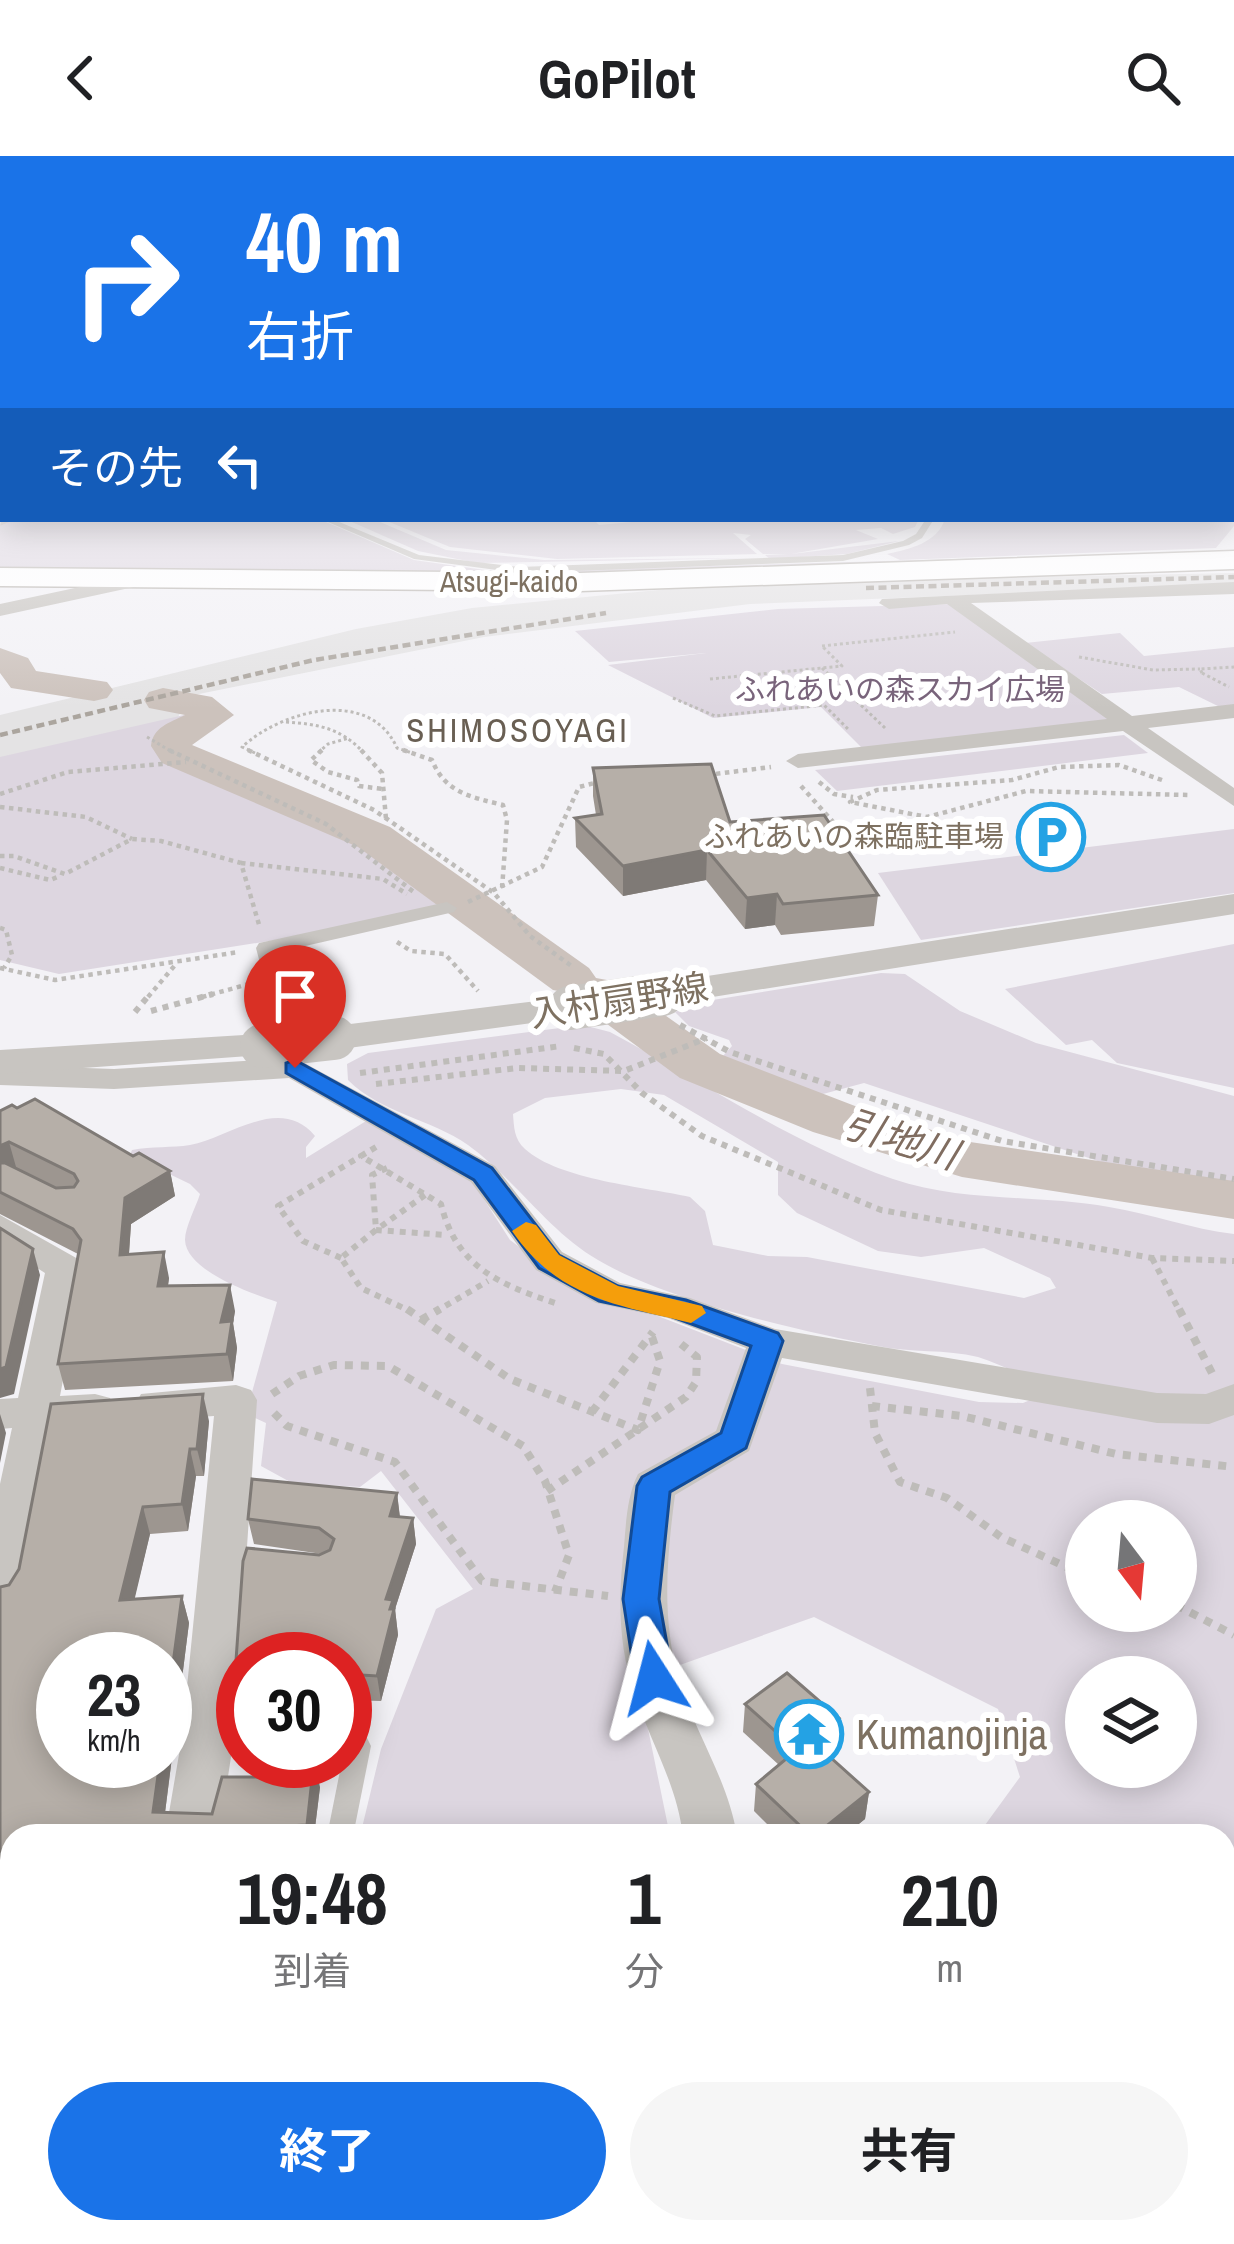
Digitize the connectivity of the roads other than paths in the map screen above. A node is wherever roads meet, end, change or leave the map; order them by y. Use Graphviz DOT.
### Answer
graph roads {
  1 [pos="332,522"];
  2 [pos="928,522"];
  3 [pos="1234,560"];
  4 [pos="0,577"];
  5 [pos="150,578"];
  6 [pos="1234,588"];
  7 [pos="951,598"];
  8 [pos="890,603"];
  9 [pos="0,610"];
  10 [pos="1234,711"];
  11 [pos="1127,723"];
  12 [pos="798,771"];
  13 [pos="1234,799"];
  14 [pos="1234,904"];
  15 [pos="441,910"];
  16 [pos="0,1062"];
  17 [pos="301,1071"];
  18 [pos="0,1075"];
  19 [pos="0,1227"];
  20 [pos="768,1341"];
  21 [pos="1231,1402"];
  22 [pos="18,1413"];
  23 [pos="5,1543"];
  24 [pos="0,1595"];
  25 [pos="229,1632"];
  26 [pos="216,1767"];
  27 [pos="350,1788"];
  28 [pos="196,1824"];
  29 [pos="342,1824"];
  30 [pos="709,1824"];
  1 -- 2 [label="lane"];
  3 -- 5 [label="main road, Atsugi-kaido"];
  4 -- 5 [label="main road, Atsugi-kaido"];
  5 -- 9 [label="street"];
  6 -- 7 [label="street"];
  7 -- 8 [label="street"];
  7 -- 11 [label="street"];
  10 -- 11 [label="street"];
  11 -- 12 [label="street"];
  11 -- 13 [label="street"];
  14 -- 17 [label="street, 入村扇野線, bridge"];
  15 -- 17 [label="street"];
  16 -- 17 [label="street, 入村扇野線"];
  17 -- 18 [label="street"];
  17 -- 20 [label="street"];
  19 -- 22 [label="street"];
  20 -- 21 [label="street"];
  20 -- 30 [label="street"];
  22 -- 23 [label="street"];
  22 -- 25 [label="street"];
  23 -- 24 [label="street"];
  26 -- 28 [label="street"];
  27 -- 29 [label="lane"];
}
